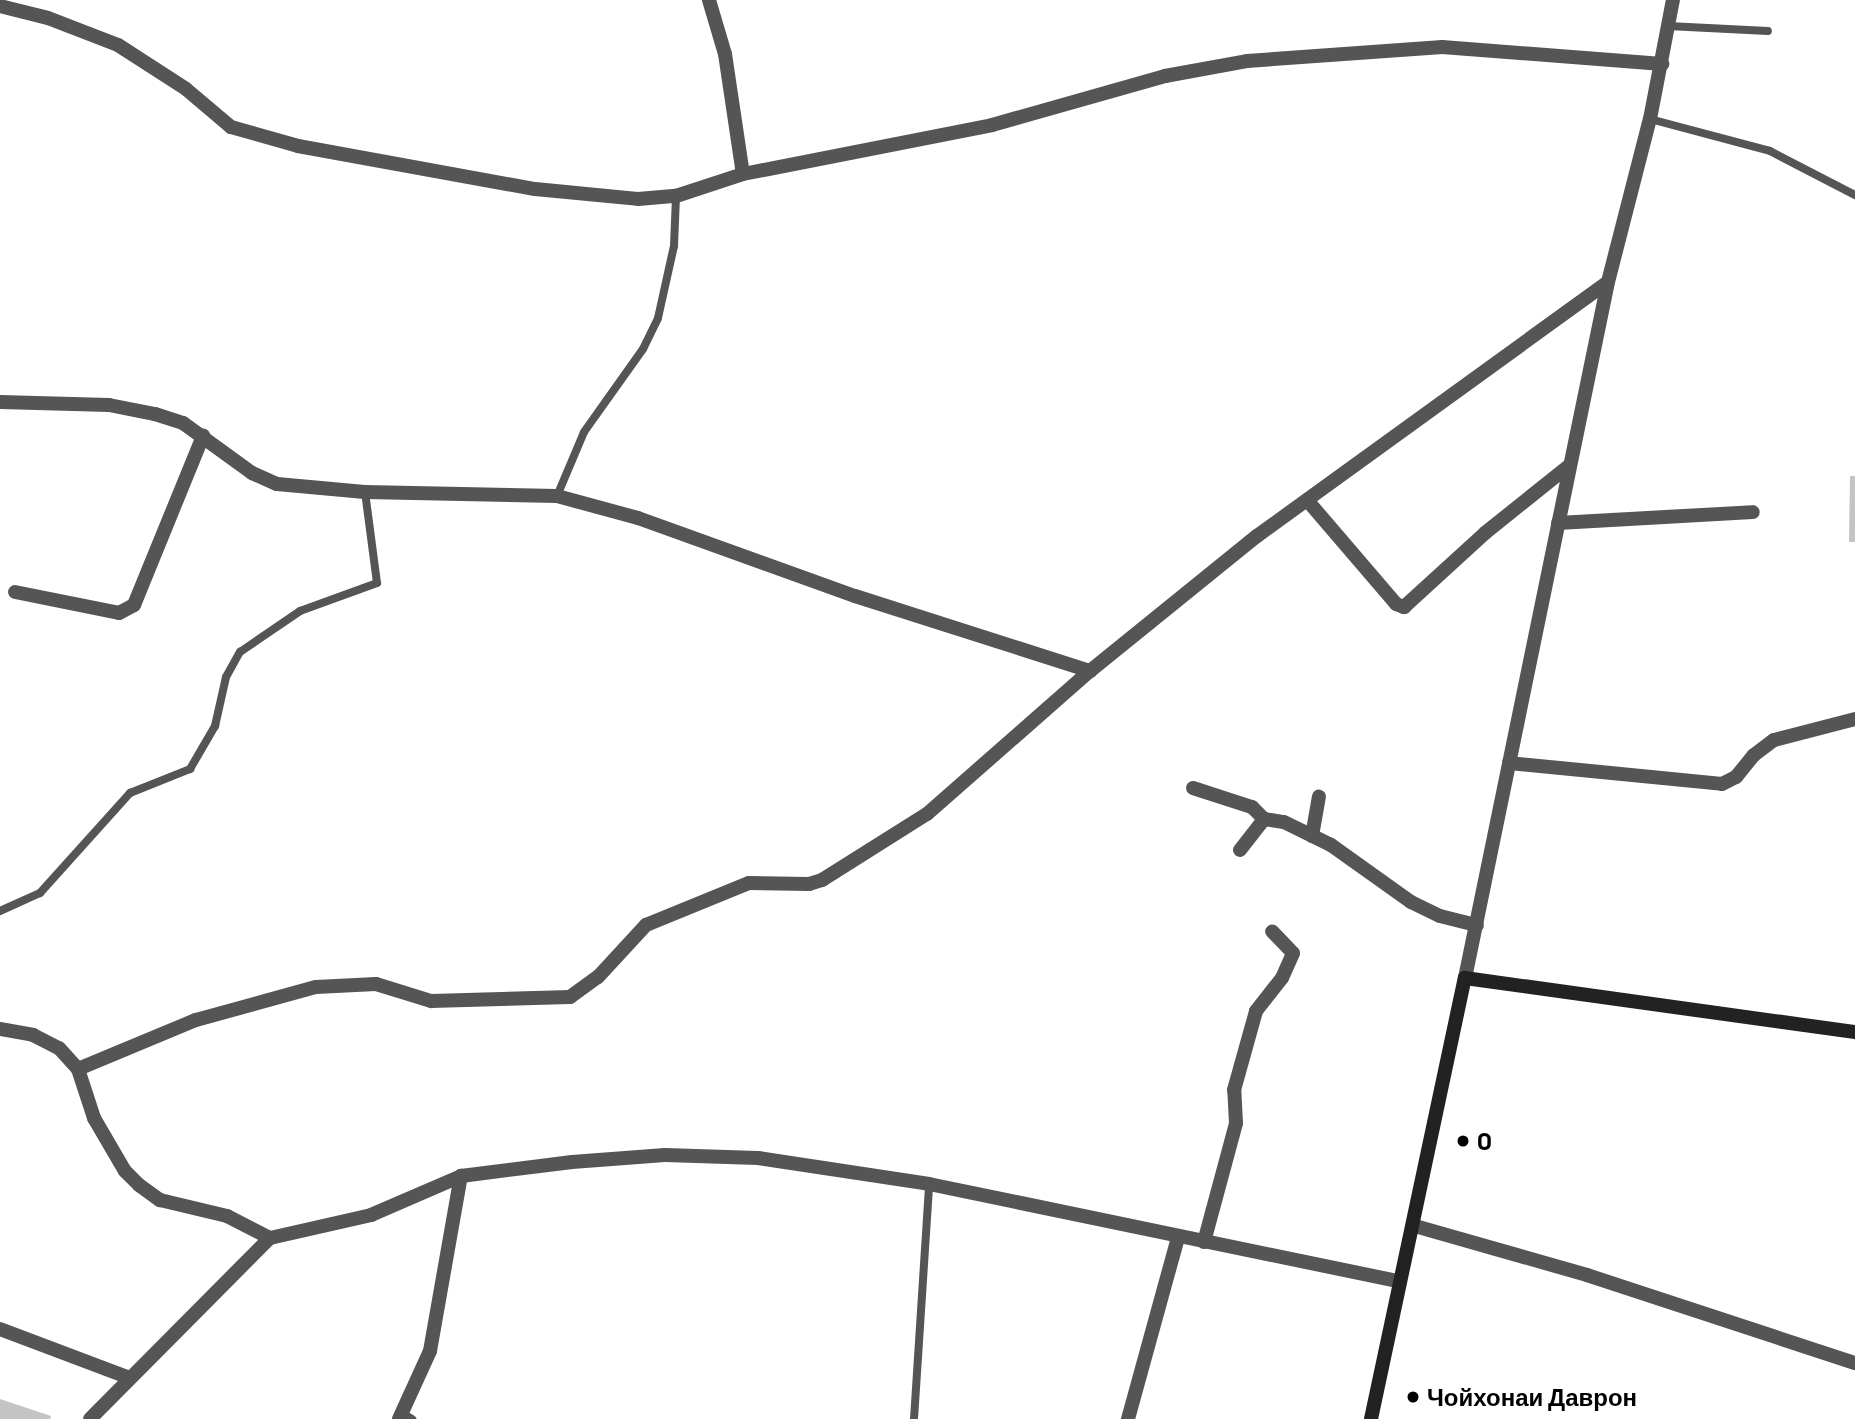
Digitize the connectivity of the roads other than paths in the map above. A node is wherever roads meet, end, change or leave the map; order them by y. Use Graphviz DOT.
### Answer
graph roads {
  1 [pos="709,0"];
  2 [pos="1673,0"];
  3 [pos="0,6"];
  4 [pos="1668,26"];
  5 [pos="1768,31"];
  6 [pos="1662,64"];
  7 [pos="1650,119"];
  8 [pos="743,174"];
  9 [pos="1855,195"];
  10 [pos="676,196"];
  11 [pos="1608,282"];
  12 [pos="0,402"];
  13 [pos="203,436"];
  14 [pos="1570,465"];
  15 [pos="365,492"];
  16 [pos="557,496"];
  17 [pos="1307,500"];
  18 [pos="1753,512"];
  19 [pos="1558,523"];
  20 [pos="15,592"];
  21 [pos="1090,671"];
  22 [pos="1855,719"];
  23 [pos="1509,763"];
  24 [pos="1193,788"];
  25 [pos="1320,797"];
  26 [pos="1264,819"];
  27 [pos="1312,836"];
  28 [pos="1240,850"];
  29 [pos="0,911"];
  30 [pos="1477,925"];
  31 [pos="1272,930"];
  32 [pos="1465,978"];
  33 [pos="0,1029"];
  34 [pos="1855,1032"];
  35 [pos="78,1069"];
  36 [pos="461,1176"];
  37 [pos="929,1184"];
  38 [pos="1415,1226"];
  39 [pos="1178,1237"];
  40 [pos="270,1238"];
  41 [pos="1204,1242"];
  42 [pos="1398,1281"];
  43 [pos="0,1329"];
  44 [pos="1855,1363"];
  45 [pos="127,1377"];
  46 [pos="404,1417"];
  47 [pos="90,1419"];
  48 [pos="914,1419"];
  49 [pos="1128,1419"];
  50 [pos="1371,1419"];
  1 -- 8 [label="street"];
  2 -- 4 [label="street"];
  3 -- 10 [label="street"];
  4 -- 5 [label="lane"];
  4 -- 6 [label="street"];
  6 -- 7 [label="street"];
  6 -- 8 [label="street"];
  7 -- 9 [label="lane"];
  7 -- 11 [label="street"];
  8 -- 10 [label="street"];
  10 -- 16 [label="lane"];
  11 -- 14 [label="street"];
  11 -- 17 [label="street"];
  12 -- 13 [label="street"];
  13 -- 15 [label="street"];
  13 -- 20 [label="street"];
  14 -- 17 [label="street"];
  14 -- 19 [label="street"];
  15 -- 16 [label="street"];
  15 -- 29 [label="lane"];
  16 -- 21 [label="street"];
  17 -- 21 [label="street"];
  18 -- 19 [label="street"];
  19 -- 23 [label="street"];
  21 -- 35 [label="street"];
  22 -- 23 [label="street"];
  23 -- 30 [label="street"];
  24 -- 26 [label="street"];
  25 -- 27 [label="street"];
  26 -- 27 [label="street"];
  26 -- 28 [label="street"];
  27 -- 30 [label="street"];
  30 -- 32 [label="street"];
  31 -- 41 [label="street"];
  32 -- 34 [label="main road"];
  32 -- 38 [label="main road"];
  33 -- 35 [label="street"];
  35 -- 40 [label="street"];
  36 -- 37 [label="street"];
  36 -- 40 [label="street"];
  36 -- 46 [label="street"];
  37 -- 39 [label="street"];
  37 -- 48 [label="lane"];
  38 -- 42 [label="main road"];
  38 -- 44 [label="street"];
  39 -- 41 [label="street"];
  39 -- 49 [label="street"];
  40 -- 45 [label="street"];
  41 -- 42 [label="street"];
  42 -- 50 [label="main road"];
  43 -- 45 [label="street"];
  45 -- 47 [label="street"];
}
